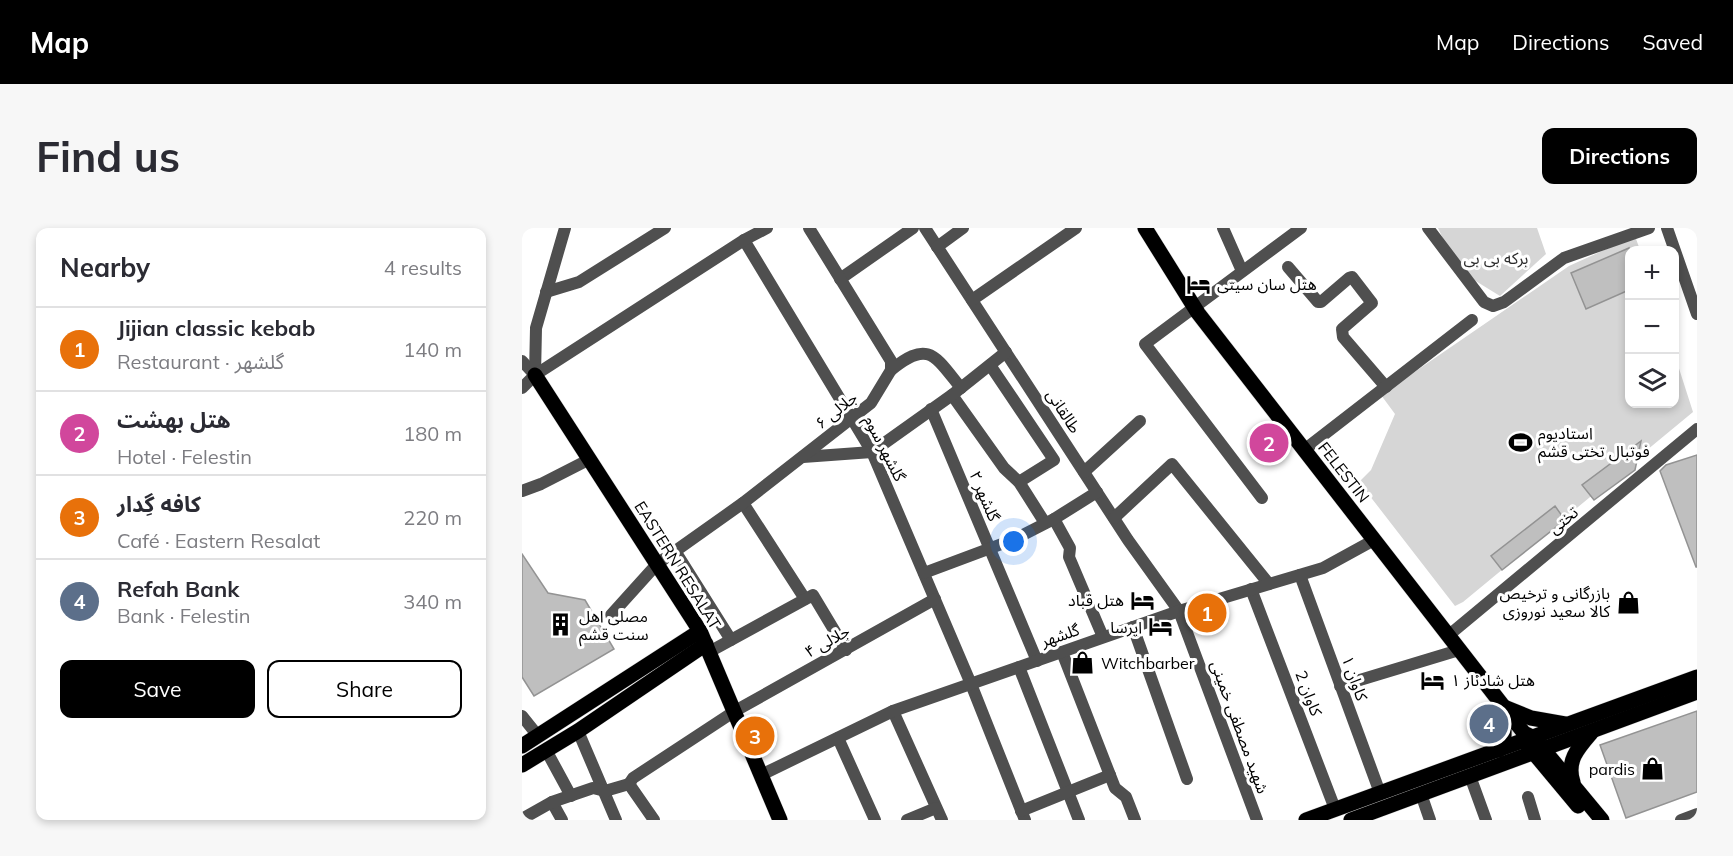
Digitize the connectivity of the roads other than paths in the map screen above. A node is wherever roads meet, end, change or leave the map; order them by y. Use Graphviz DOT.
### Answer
graph roads {
  1 [pos="565,228"];
  2 [pos="665,228"];
  3 [pos="809,228"];
  4 [pos="913,228"];
  5 [pos="925,228"];
  6 [pos="963,228"];
  7 [pos="1076,228"];
  8 [pos="1145,228"];
  9 [pos="1223,228"];
  10 [pos="1301,228"];
  11 [pos="1428,228"];
  12 [pos="1649,228"];
  13 [pos="1666,228"];
  14 [pos="1674,228"];
  15 [pos="763,229"];
  16 [pos="744,240"];
  17 [pos="937,247"];
  18 [pos="1681,257"];
  19 [pos="1288,267"];
  20 [pos="1242,271"];
  21 [pos="840,279"];
  22 [pos="546,292"];
  23 [pos="1697,294"];
  24 [pos="972,300"];
  25 [pos="1194,306"];
  26 [pos="1697,314"];
  27 [pos="1472,320"];
  28 [pos="1006,352"];
  29 [pos="522,361"];
  30 [pos="990,365"];
  31 [pos="891,370"];
  32 [pos="536,375"];
  33 [pos="1386,387"];
  34 [pos="522,388"];
  35 [pos="956,391"];
  36 [pos="931,409"];
  37 [pos="852,419"];
  38 [pos="1140,421"];
  39 [pos="1697,429"];
  40 [pos="1304,450"];
  41 [pos="872,452"];
  42 [pos="803,457"];
  43 [pos="590,459"];
  44 [pos="1084,472"];
  45 [pos="1019,482"];
  46 [pos="522,491"];
  47 [pos="1097,492"];
  48 [pos="1262,498"];
  49 [pos="743,503"];
  50 [pos="1114,518"];
  51 [pos="1049,521"];
  52 [pos="1374,540"];
  53 [pos="990,550"];
  54 [pos="675,551"];
  55 [pos="657,564"];
  56 [pos="924,573"];
  57 [pos="1300,575"];
  58 [pos="1269,584"];
  59 [pos="1251,589"];
  60 [pos="805,599"];
  61 [pos="935,599"];
  62 [pos="1179,611"];
  63 [pos="611,615"];
  64 [pos="1133,627"];
  65 [pos="1449,635"];
  66 [pos="1103,637"];
  67 [pos="731,640"];
  68 [pos="705,642"];
  69 [pos="846,650"];
  70 [pos="1459,650"];
  71 [pos="1062,652"];
  72 [pos="1037,661"];
  73 [pos="1019,667"];
  74 [pos="1697,677"];
  75 [pos="971,684"];
  76 [pos="1340,686"];
  77 [pos="1697,692"];
  78 [pos="1504,707"];
  79 [pos="735,711"];
  80 [pos="893,711"];
  81 [pos="522,716"];
  82 [pos="1569,724"];
  83 [pos="578,731"];
  84 [pos="1593,731"];
  85 [pos="838,738"];
  86 [pos="542,743"];
  87 [pos="1531,743"];
  88 [pos="522,746"];
  89 [pos="1498,750"];
  90 [pos="522,765"];
  91 [pos="761,775"];
  92 [pos="1110,775"];
  93 [pos="1470,776"];
  94 [pos="1187,779"];
  95 [pos="1572,782"];
  96 [pos="628,784"];
  97 [pos="605,791"];
  98 [pos="1068,792"];
  99 [pos="1380,793"];
  100 [pos="1420,794"];
  101 [pos="571,796"];
  102 [pos="1528,797"];
  103 [pos="552,802"];
  104 [pos="936,808"];
  105 [pos="1335,809"];
  106 [pos="1697,814"];
  107 [pos="1023,816"];
  108 [pos="1372,816"];
  109 [pos="522,819"];
  110 [pos="562,820"];
  111 [pos="616,820"];
  112 [pos="654,820"];
  113 [pos="780,820"];
  114 [pos="875,820"];
  115 [pos="908,820"];
  116 [pos="942,820"];
  117 [pos="1079,820"];
  118 [pos="1135,820"];
  119 [pos="1257,820"];
  120 [pos="1306,820"];
  121 [pos="1351,820"];
  122 [pos="1430,820"];
  123 [pos="1486,820"];
  124 [pos="1535,820"];
  125 [pos="1589,820"];
  126 [pos="1602,820"];
  127 [pos="1681,820"];
  1 -- 22 [label="street"];
  2 -- 22 [label="street"];
  3 -- 21 [label="street"];
  4 -- 21 [label="street"];
  5 -- 17 [label="street, طالقانی"];
  6 -- 17 [label="street"];
  7 -- 24 [label="street"];
  8 -- 25 [label="main road, FELESTIN"];
  9 -- 20 [label="street"];
  10 -- 20 [label="street"];
  11 -- 12 [label="street"];
  13 -- 18 [label="street"];
  14 -- 18 [label="street"];
  15 -- 16 [label="street"];
  16 -- 32 [label="street"];
  16 -- 37 [label="street, گلشهر سوم"];
  17 -- 24 [label="street, طالقانی"];
  18 -- 23 [label="street"];
  18 -- 26 [label="street"];
  19 -- 33 [label="street"];
  20 -- 25 [label="street"];
  21 -- 31 [label="street"];
  22 -- 32 [label="street"];
  24 -- 28 [label="street, طالقانی"];
  25 -- 40 [label="main road, FELESTIN"];
  25 -- 48 [label="street"];
  27 -- 33 [label="street"];
  28 -- 30 [label="street"];
  28 -- 44 [label="street, طالقانی"];
  29 -- 32 [label="street"];
  30 -- 35 [label="street"];
  30 -- 45 [label="street"];
  31 -- 35 [label="street"];
  31 -- 37 [label="street, جلالی ۶"];
  32 -- 34 [label="street"];
  32 -- 43 [label="main road, EASTERN RESALAT"];
  33 -- 40 [label="street"];
  35 -- 36 [label="street"];
  35 -- 45 [label="street"];
  36 -- 41 [label="street"];
  36 -- 53 [label="street, گلشهر ۲"];
  37 -- 41 [label="street, گلشهر سوم"];
  37 -- 42 [label="street, جلالی ۶"];
  38 -- 44 [label="street"];
  39 -- 65 [label="street, تختی"];
  40 -- 52 [label="main road, FELESTIN"];
  41 -- 42 [label="street"];
  41 -- 56 [label="street, گلشهر سوم"];
  42 -- 49 [label="street, جلالی ۶"];
  43 -- 46 [label="street"];
  43 -- 55 [label="main road, EASTERN RESALAT"];
  44 -- 47 [label="street, طالقانی"];
  45 -- 51 [label="street"];
  47 -- 50 [label="street, طالقانی"];
  47 -- 51 [label="street"];
  49 -- 54 [label="street, جلالی ۶"];
  49 -- 60 [label="street"];
  50 -- 58 [label="street"];
  50 -- 62 [label="street, طالقانی"];
  51 -- 53 [label="street"];
  51 -- 66 [label="street"];
  52 -- 57 [label="street, گلشهر"];
  52 -- 65 [label="main road, FELESTIN"];
  53 -- 56 [label="street"];
  53 -- 72 [label="street, گلشهر ۲"];
  54 -- 55 [label="street, جلالی ۶"];
  54 -- 67 [label="street"];
  55 -- 63 [label="street, جلالی ۶"];
  55 -- 68 [label="main road, EASTERN RESALAT"];
  56 -- 61 [label="street, گلشهر سوم"];
  57 -- 58 [label="street, گلشهر"];
  57 -- 76 [label="street, کاوان ۱"];
  58 -- 59 [label="street, گلشهر"];
  59 -- 62 [label="street, گلشهر"];
  59 -- 105 [label="street, کاوان 2"];
  60 -- 67 [label="street"];
  60 -- 69 [label="street"];
  61 -- 69 [label="street, جلالی ۴"];
  61 -- 75 [label="street, گلشهر سوم"];
  62 -- 64 [label="street, گلشهر"];
  62 -- 119 [label="street, شهید مصطفی خمینی"];
  64 -- 66 [label="street, گلشهر"];
  64 -- 94 [label="street"];
  65 -- 70 [label="main road, FELESTIN"];
  66 -- 71 [label="street, گلشهر"];
  67 -- 68 [label="street"];
  68 -- 79 [label="main road, EASTERN RESALAT"];
  68 -- 83 [label="main road"];
  68 -- 86 [label="main road"];
  69 -- 79 [label="street, جلالی ۴"];
  70 -- 76 [label="street"];
  70 -- 78 [label="main road, FELESTIN"];
  71 -- 72 [label="street, گلشهر"];
  71 -- 92 [label="street"];
  72 -- 73 [label="street, گلشهر"];
  73 -- 75 [label="street, گلشهر"];
  73 -- 98 [label="street"];
  74 -- 82 [label="main road"];
  75 -- 80 [label="street, گلشهر"];
  75 -- 107 [label="street, گلشهر سوم"];
  76 -- 99 [label="street, کاوان ۱"];
  77 -- 84 [label="main road"];
  78 -- 82 [label="main road"];
  78 -- 87 [label="main road, FELESTIN"];
  78 -- 89 [label="main road"];
  79 -- 91 [label="main road, EASTERN RESALAT"];
  79 -- 96 [label="street, جلالی ۴"];
  80 -- 85 [label="street, گلشهر"];
  80 -- 104 [label="street"];
  81 -- 86 [label="street"];
  82 -- 87 [label="main road"];
  83 -- 86 [label="main road"];
  83 -- 97 [label="street"];
  84 -- 87 [label="main road"];
  84 -- 95 [label="main road"];
  85 -- 91 [label="street, گلشهر"];
  85 -- 114 [label="street"];
  86 -- 88 [label="main road"];
  86 -- 90 [label="main road"];
  86 -- 101 [label="street"];
  87 -- 89 [label="main road"];
  87 -- 93 [label="main road"];
  87 -- 95 [label="main road, FELESTIN"];
  87 -- 125 [label="main road, FELESTIN"];
  89 -- 99 [label="main road"];
  91 -- 113 [label="main road, EASTERN RESALAT"];
  92 -- 98 [label="street"];
  92 -- 118 [label="street"];
  93 -- 100 [label="main road"];
  93 -- 123 [label="street"];
  95 -- 126 [label="main road, FELESTIN"];
  96 -- 97 [label="street"];
  96 -- 112 [label="street"];
  97 -- 101 [label="street"];
  97 -- 111 [label="street"];
  98 -- 107 [label="street"];
  98 -- 117 [label="street"];
  99 -- 105 [label="main road"];
  100 -- 108 [label="main road"];
  100 -- 122 [label="street"];
  101 -- 103 [label="street"];
  102 -- 124 [label="street"];
  103 -- 109 [label="street"];
  103 -- 110 [label="street"];
  104 -- 115 [label="street"];
  104 -- 116 [label="street"];
  105 -- 120 [label="main road"];
  106 -- 127 [label="street"];
  108 -- 121 [label="main road"];
}
